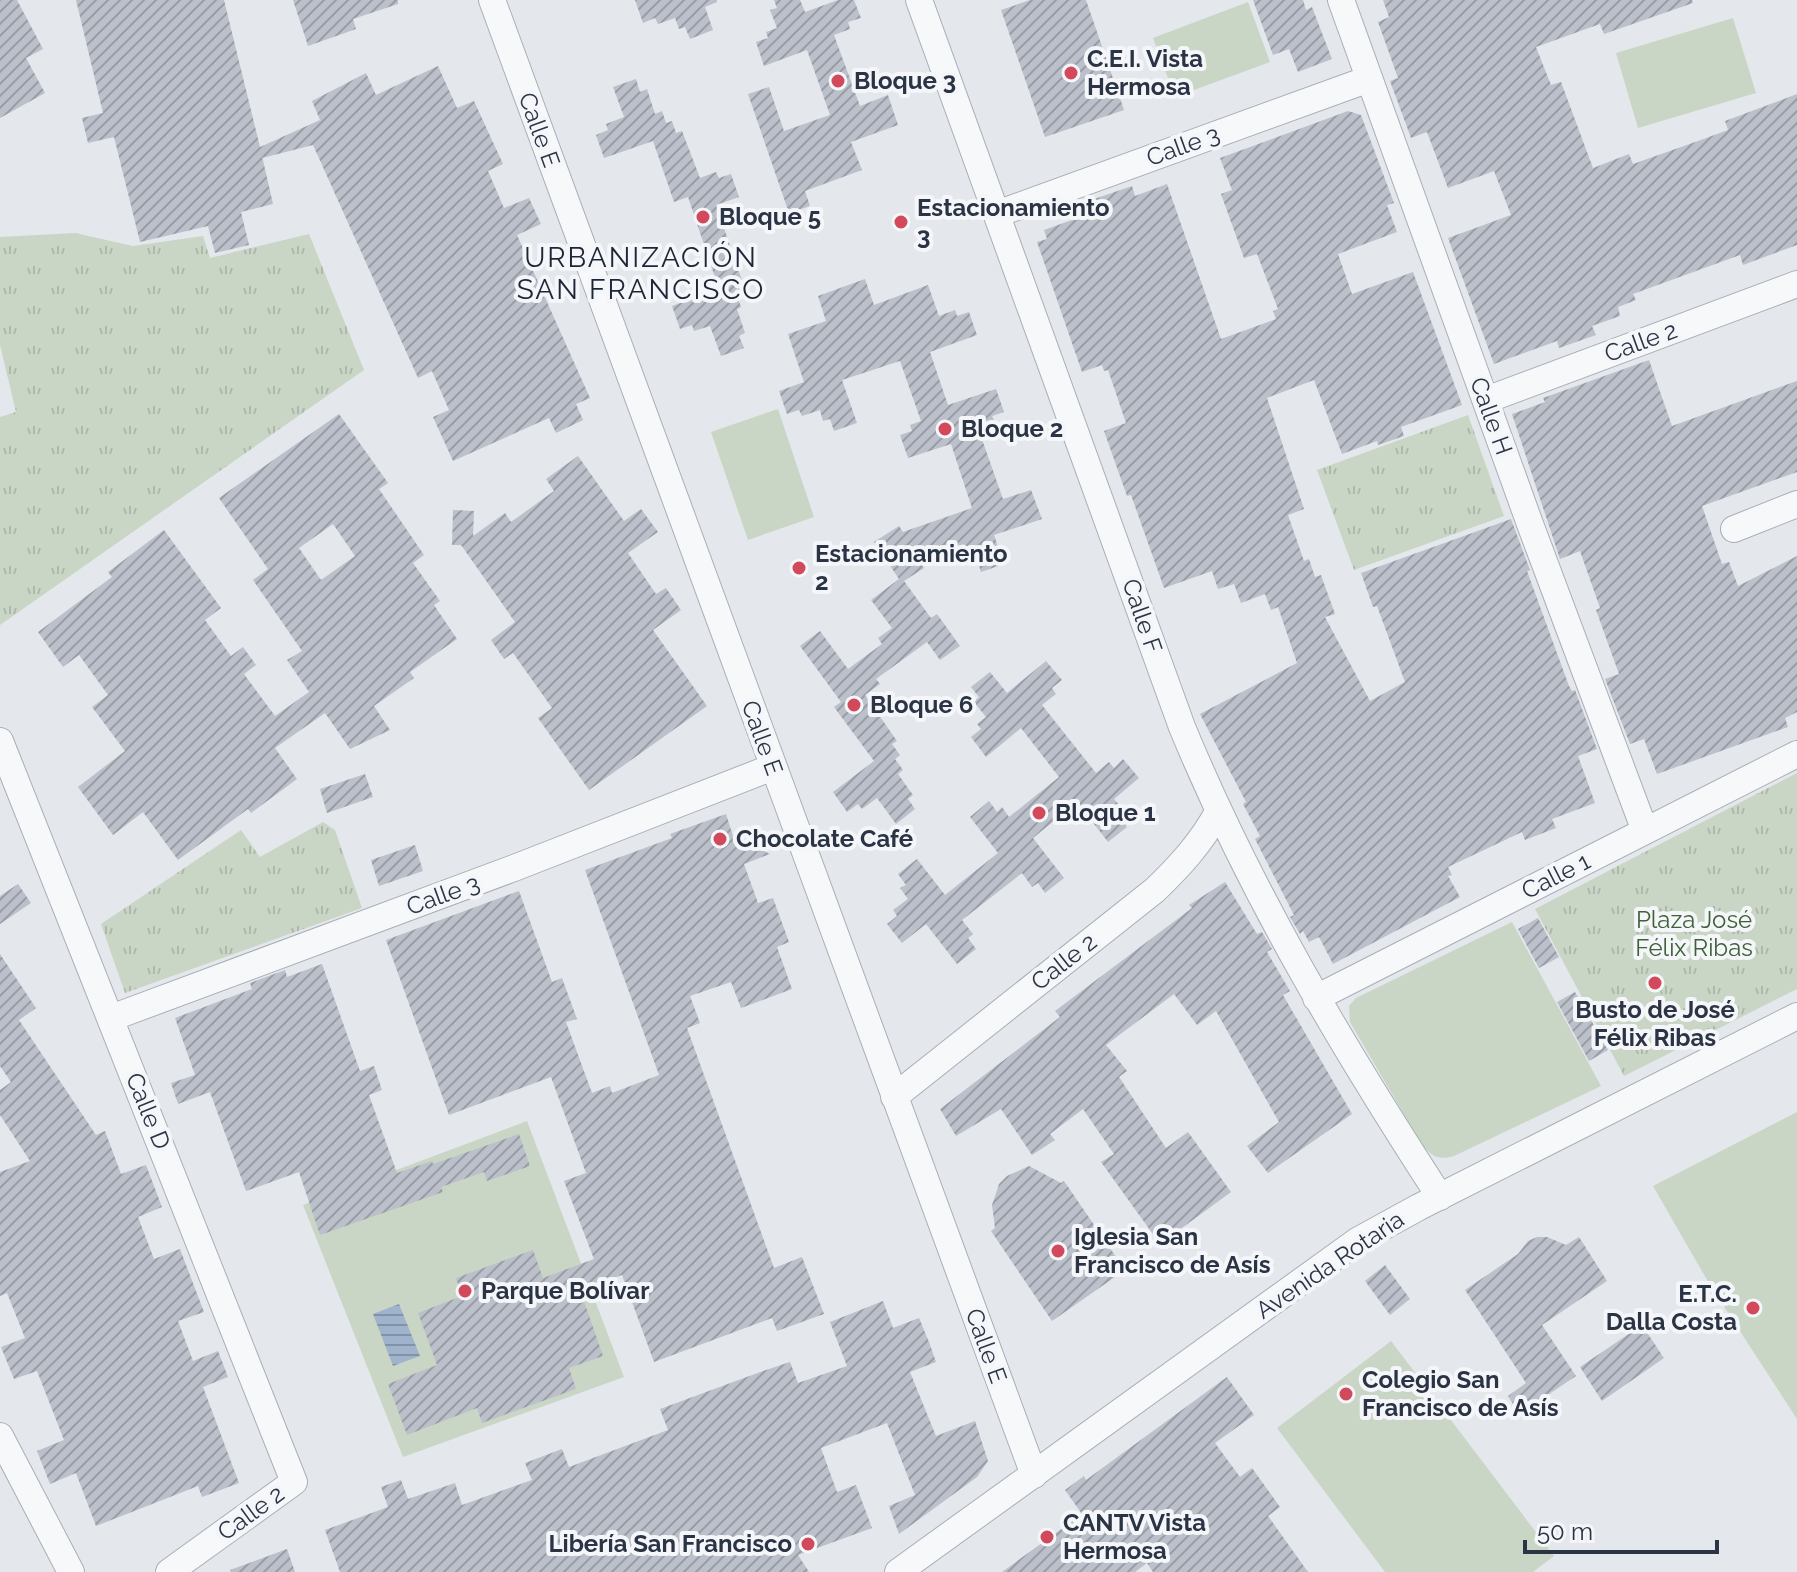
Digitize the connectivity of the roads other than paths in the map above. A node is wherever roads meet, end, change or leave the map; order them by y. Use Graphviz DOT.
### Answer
graph roads {
  1 [pos="492,0"];
  2 [pos="919,0"];
  3 [pos="1341,0"];
  4 [pos="1369,79"];
  5 [pos="997,214"];
  6 [pos="1797,284"];
  7 [pos="1486,400"];
  8 [pos="1797,504"];
  9 [pos="1734,529"];
  10 [pos="0,741"];
  11 [pos="1797,754"];
  12 [pos="773,767"];
  13 [pos="1218,812"];
  14 [pos="1645,831"];
  15 [pos="1316,998"];
  16 [pos="1797,1016"];
  17 [pos="111,1018"];
  18 [pos="894,1097"];
  19 [pos="1440,1197"];
  20 [pos="0,1436"];
  21 [pos="1034,1475"];
  22 [pos="294,1482"];
  23 [pos="71,1572"];
  24 [pos="169,1572"];
  25 [pos="898,1572"];
  1 -- 12 [label="street, Calle E"];
  2 -- 5 [label="street, Calle F"];
  3 -- 4 [label="street, Calle H"];
  4 -- 5 [label="street, Calle 3"];
  4 -- 7 [label="street, Calle H"];
  5 -- 13 [label="street, Calle F"];
  6 -- 7 [label="street, Calle 2"];
  7 -- 14 [label="street, Calle H"];
  8 -- 9 [label="street"];
  10 -- 17 [label="street, Calle D"];
  11 -- 14 [label="street, Calle 1"];
  12 -- 17 [label="street, Calle 3"];
  12 -- 18 [label="street, Calle E"];
  13 -- 15 [label="street, Calle F"];
  13 -- 18 [label="street, Calle 2"];
  14 -- 15 [label="street, Calle 1"];
  15 -- 19 [label="street, Calle F"];
  16 -- 19 [label="street, Avenida Rotaria"];
  17 -- 22 [label="street, Calle D"];
  18 -- 21 [label="street, Calle E"];
  19 -- 21 [label="street, Avenida Rotaria"];
  20 -- 23 [label="street"];
  21 -- 25 [label="street, Avenida Rotaria"];
  22 -- 24 [label="street, Calle 2"];
}
